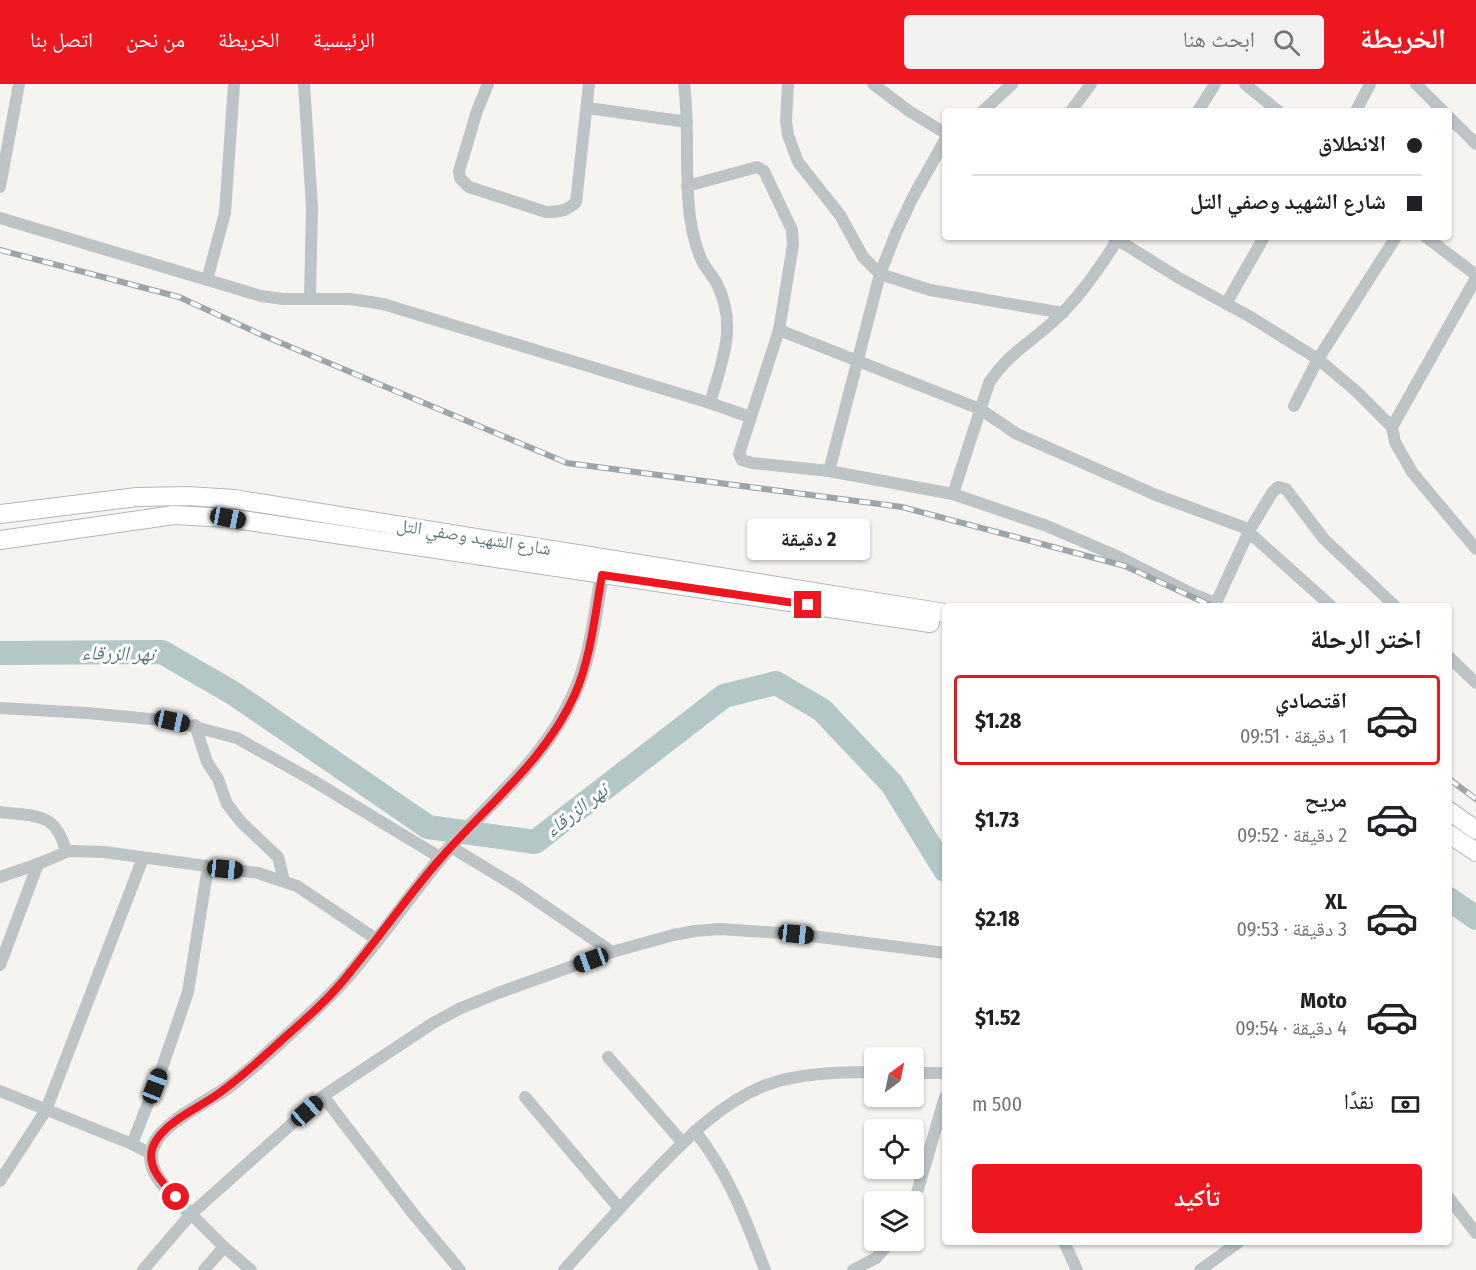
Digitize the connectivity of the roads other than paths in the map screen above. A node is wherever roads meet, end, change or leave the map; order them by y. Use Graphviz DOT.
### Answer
graph roads {
  1 [pos="19,84"];
  2 [pos="234,84"];
  3 [pos="304,84"];
  4 [pos="488,84"];
  5 [pos="589,84"];
  6 [pos="684,84"];
  7 [pos="788,84"];
  8 [pos="873,84"];
  9 [pos="1011,84"];
  10 [pos="1092,84"];
  11 [pos="1215,84"];
  12 [pos="1245,84"];
  13 [pos="1370,84"];
  14 [pos="1416,84"];
  15 [pos="588,108"];
  16 [pos="986,108"];
  17 [pos="1073,108"];
  18 [pos="1200,108"];
  19 [pos="1274,108"];
  20 [pos="1358,108"];
  21 [pos="1440,108"];
  22 [pos="1452,120"];
  23 [pos="687,122"];
  24 [pos="942,131"];
  25 [pos="1476,144"];
  26 [pos="942,145"];
  27 [pos="687,186"];
  28 [pos="0,187"];
  29 [pos="0,218"];
  30 [pos="1116,240"];
  31 [pos="1120,240"];
  32 [pos="1262,240"];
  33 [pos="1394,240"];
  34 [pos="1430,240"];
  35 [pos="880,274"];
  36 [pos="1476,277"];
  37 [pos="207,280"];
  38 [pos="310,298"];
  39 [pos="1226,304"];
  40 [pos="1063,313"];
  41 [pos="779,330"];
  42 [pos="1318,359"];
  43 [pos="856,361"];
  44 [pos="710,403"];
  45 [pos="1294,406"];
  46 [pos="980,409"];
  47 [pos="750,417"];
  48 [pos="1392,427"];
  49 [pos="829,471"];
  50 [pos="953,494"];
  51 [pos="92,502"];
  52 [pos="0,514"];
  53 [pos="95,526"];
  54 [pos="1249,531"];
  55 [pos="0,540"];
  56 [pos="1476,549"];
  57 [pos="602,575"];
  58 [pos="1216,603"];
  59 [pos="1219,603"];
  60 [pos="1328,603"];
  61 [pos="1392,603"];
  62 [pos="942,613"];
  63 [pos="942,625"];
  64 [pos="1452,660"];
  65 [pos="1476,683"];
  66 [pos="0,708"];
  67 [pos="195,726"];
  68 [pos="0,812"];
  69 [pos="1452,813"];
  70 [pos="1476,830"];
  71 [pos="1452,836"];
  72 [pos="451,847"];
  73 [pos="66,852"];
  74 [pos="1476,852"];
  75 [pos="143,858"];
  76 [pos="441,858"];
  77 [pos="38,864"];
  78 [pos="208,867"];
  79 [pos="0,877"];
  80 [pos="284,880"];
  81 [pos="376,939"];
  82 [pos="612,952"];
  83 [pos="942,953"];
  84 [pos="0,964"];
  85 [pos="608,1057"];
  86 [pos="864,1072"];
  87 [pos="924,1072"];
  88 [pos="942,1073"];
  89 [pos="0,1091"];
  90 [pos="323,1096"];
  91 [pos="525,1097"];
  92 [pos="942,1107"];
  93 [pos="46,1110"];
  94 [pos="695,1131"];
  95 [pos="683,1143"];
  96 [pos="132,1144"];
  97 [pos="151,1154"];
  98 [pos="0,1181"];
  99 [pos="918,1191"];
  100 [pos="1452,1202"];
  101 [pos="619,1208"];
  102 [pos="191,1214"];
  103 [pos="1476,1233"];
  104 [pos="1065,1245"];
  105 [pos="1235,1245"];
  106 [pos="224,1247"];
  107 [pos="883,1251"];
  108 [pos="142,1270"];
  109 [pos="204,1270"];
  110 [pos="251,1270"];
  111 [pos="460,1270"];
  112 [pos="564,1270"];
  113 [pos="765,1270"];
  114 [pos="853,1270"];
  115 [pos="1077,1270"];
  116 [pos="1200,1270"];
  1 -- 28 [label="street"];
  2 -- 37 [label="street"];
  3 -- 38 [label="street"];
  4 -- 15 [label="street"];
  5 -- 15 [label="street"];
  6 -- 23 [label="street"];
  7 -- 35 [label="street"];
  8 -- 24 [label="street"];
  9 -- 16 [label="street"];
  10 -- 17 [label="street"];
  11 -- 18 [label="street"];
  12 -- 19 [label="street"];
  13 -- 20 [label="street"];
  14 -- 21 [label="street"];
  15 -- 23 [label="street"];
  22 -- 25 [label="street"];
  23 -- 27 [label="street"];
  26 -- 35 [label="street"];
  27 -- 41 [label="street"];
  27 -- 44 [label="street"];
  29 -- 37 [label="street"];
  30 -- 40 [label="street"];
  31 -- 39 [label="street"];
  32 -- 39 [label="street"];
  33 -- 42 [label="street"];
  34 -- 36 [label="street"];
  35 -- 40 [label="street"];
  35 -- 43 [label="street"];
  36 -- 48 [label="street"];
  37 -- 38 [label="street"];
  38 -- 44 [label="street"];
  39 -- 42 [label="street"];
  40 -- 46 [label="street"];
  41 -- 43 [label="street"];
  41 -- 47 [label="street"];
  42 -- 45 [label="street"];
  42 -- 48 [label="street"];
  43 -- 46 [label="street"];
  43 -- 49 [label="street"];
  44 -- 47 [label="street"];
  46 -- 50 [label="street"];
  46 -- 54 [label="street"];
  47 -- 49 [label="street"];
  48 -- 56 [label="street"];
  49 -- 50 [label="street"];
  50 -- 58 [label="street"];
  51 -- 52 [label="main road, شارع الشهيد وصفي التل"];
  51 -- 53 [label="main road"];
  51 -- 62 [label="main road, شارع الشهيد وصفي التل"];
  53 -- 55 [label="main road, شارع الشهيد وصفي التل"];
  53 -- 57 [label="main road, شارع الشهيد وصفي التل"];
  54 -- 59 [label="street"];
  54 -- 60 [label="street"];
  54 -- 61 [label="street"];
  57 -- 63 [label="main road, شارع الشهيد وصفي التل"];
  57 -- 72 [label="street"];
  64 -- 65 [label="street"];
  66 -- 67 [label="street"];
  67 -- 76 [label="street"];
  67 -- 80 [label="street"];
  68 -- 73 [label="street"];
  69 -- 70 [label="main road"];
  71 -- 74 [label="main road"];
  72 -- 76 [label="street"];
  72 -- 82 [label="street"];
  73 -- 75 [label="street"];
  73 -- 77 [label="street"];
  75 -- 78 [label="street"];
  75 -- 93 [label="street"];
  76 -- 81 [label="street"];
  77 -- 79 [label="street"];
  77 -- 84 [label="street"];
  78 -- 80 [label="street"];
  78 -- 96 [label="street"];
  80 -- 81 [label="street"];
  81 -- 97 [label="street"];
  82 -- 83 [label="street"];
  82 -- 90 [label="street"];
  85 -- 95 [label="street"];
  86 -- 94 [label="street"];
  87 -- 88 [label="street"];
  89 -- 93 [label="street"];
  90 -- 102 [label="street"];
  90 -- 111 [label="street"];
  91 -- 101 [label="street"];
  92 -- 99 [label="street"];
  93 -- 96 [label="street"];
  93 -- 98 [label="street"];
  94 -- 95 [label="street"];
  94 -- 113 [label="street"];
  95 -- 101 [label="street"];
  96 -- 97 [label="street"];
  97 -- 102 [label="street"];
  100 -- 103 [label="street"];
  101 -- 112 [label="street"];
  102 -- 106 [label="street"];
  102 -- 108 [label="street"];
  104 -- 115 [label="street"];
  105 -- 116 [label="street"];
  106 -- 109 [label="street"];
  106 -- 110 [label="street"];
  107 -- 114 [label="street"];
}
